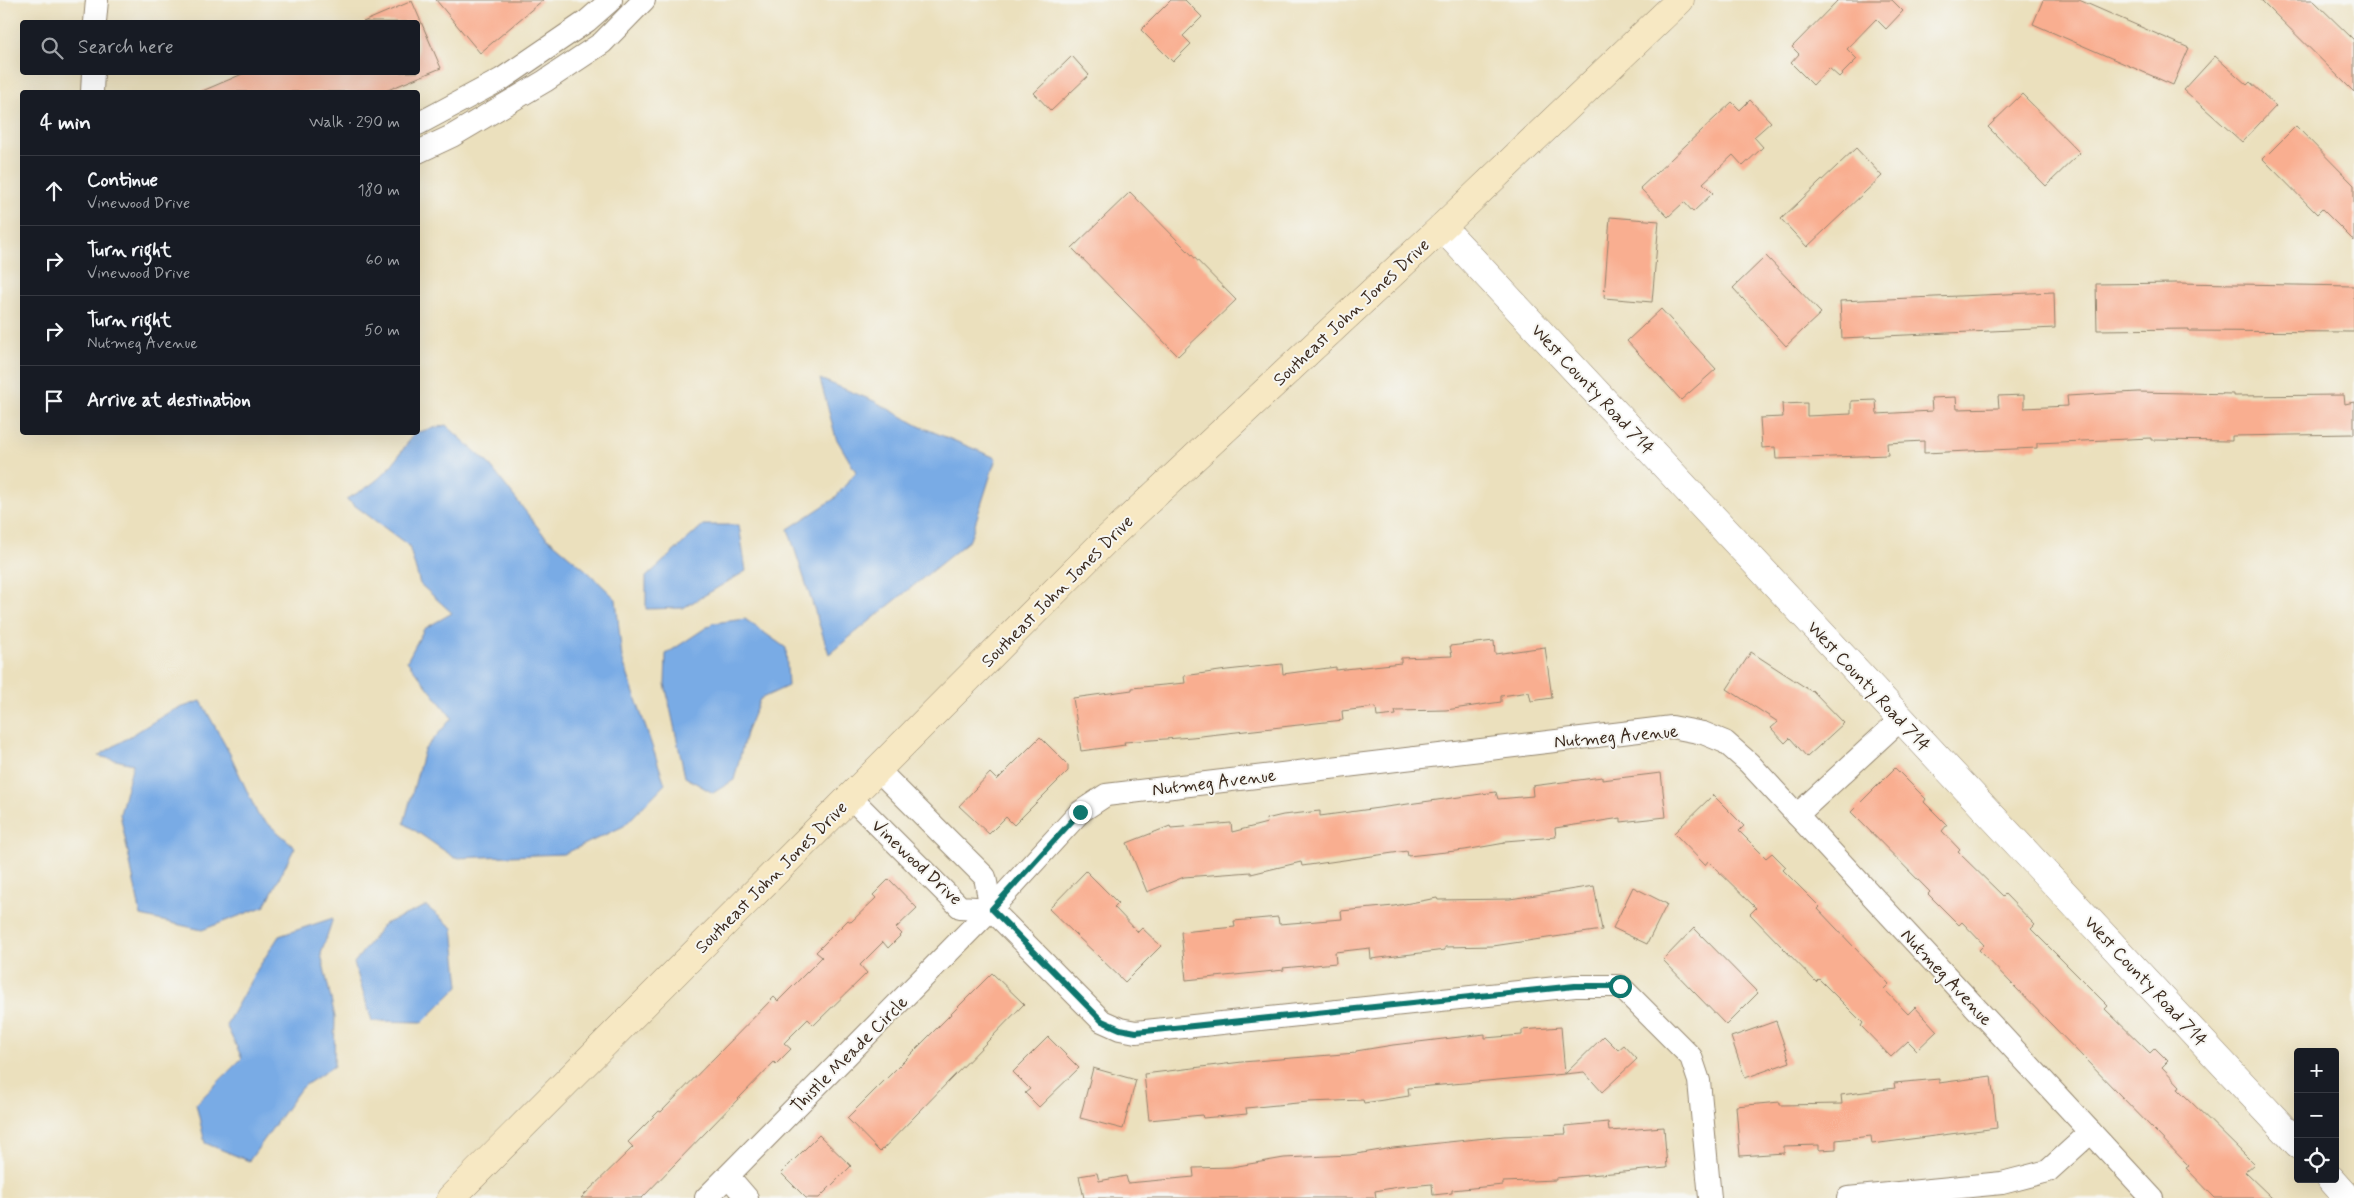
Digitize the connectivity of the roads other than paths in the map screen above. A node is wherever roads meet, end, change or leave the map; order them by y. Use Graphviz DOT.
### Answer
graph roads {
  1 [pos="96,0"];
  2 [pos="611,0"];
  3 [pos="644,0"];
  4 [pos="1680,0"];
  5 [pos="95,20"];
  6 [pos="93,75"];
  7 [pos="92,90"];
  8 [pos="420,123"];
  9 [pos="420,151"];
  10 [pos="1442,227"];
  11 [pos="1900,720"];
  12 [pos="878,770"];
  13 [pos="850,798"];
  14 [pos="1797,815"];
  15 [pos="992,909"];
  16 [pos="2091,1132"];
  17 [pos="2294,1140"];
  18 [pos="728,1176"];
  19 [pos="2335,1183"];
  20 [pos="451,1198"];
  21 [pos="706,1198"];
  22 [pos="747,1198"];
  23 [pos="1710,1198"];
  24 [pos="1848,1198"];
  25 [pos="2152,1198"];
  26 [pos="2348,1198"];
  1 -- 5 [label="street"];
  2 -- 8 [label="street"];
  3 -- 9 [label="street"];
  4 -- 10 [label="main road, Southeast John Jones Drive"];
  6 -- 7 [label="street"];
  10 -- 11 [label="street, West County Road 714"];
  10 -- 12 [label="main road, Southeast John Jones Drive"];
  11 -- 14 [label="street"];
  11 -- 17 [label="street, West County Road 714"];
  12 -- 13 [label="main road, Southeast John Jones Drive"];
  12 -- 15 [label="street, Vinewood Drive"];
  13 -- 15 [label="street, Vinewood Drive"];
  13 -- 20 [label="main road, Southeast John Jones Drive"];
  14 -- 15 [label="street, Nutmeg Avenue"];
  14 -- 16 [label="street, Nutmeg Avenue"];
  15 -- 18 [label="street, Thistle Meade Circle"];
  15 -- 23 [label="street"];
  16 -- 24 [label="street"];
  16 -- 25 [label="street, Nutmeg Avenue"];
  18 -- 21 [label="street, Thistle Meade Circle"];
  18 -- 22 [label="street"];
  19 -- 26 [label="street"];
}
